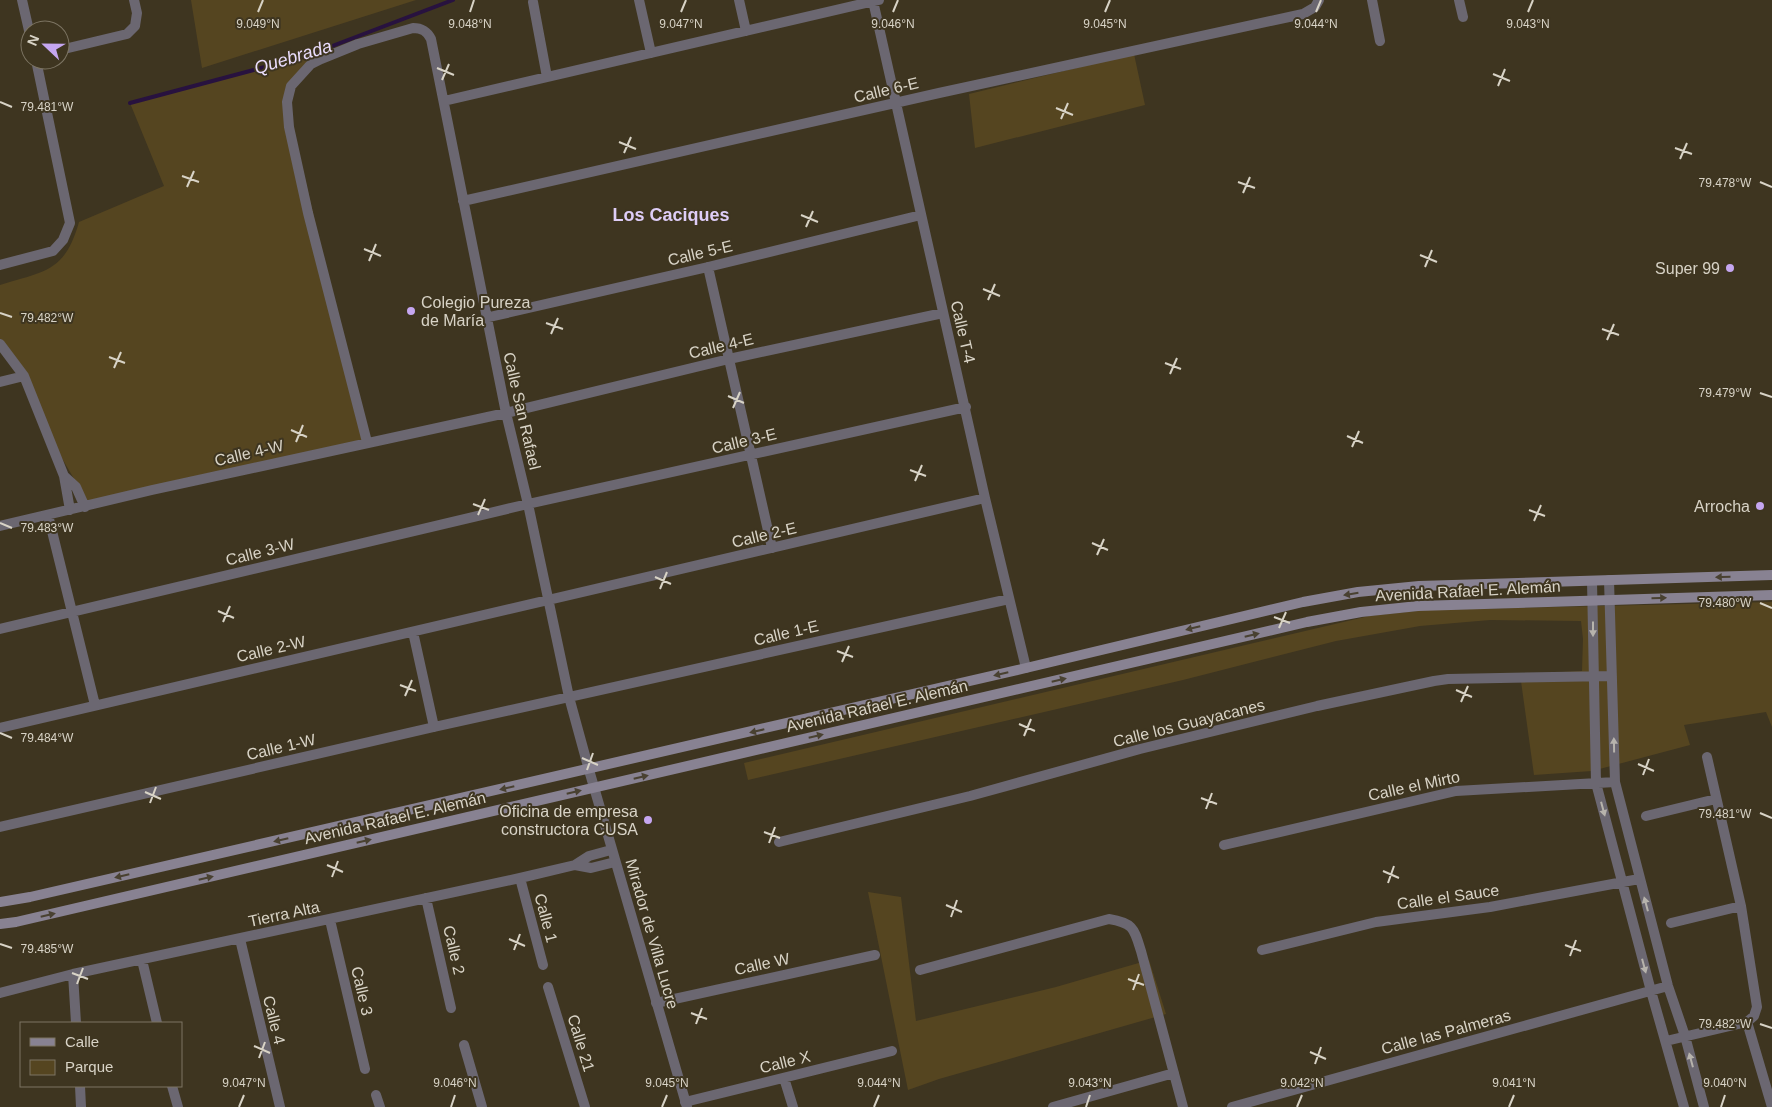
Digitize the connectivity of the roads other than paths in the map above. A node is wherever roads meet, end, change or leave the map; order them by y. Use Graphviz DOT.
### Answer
graph roads {
  1 [pos="22,0"];
  2 [pos="134,0"];
  3 [pos="639,0"];
  4 [pos="738,0"];
  5 [pos="1372,0"];
  6 [pos="1459,0"];
  7 [pos="876,1"];
  8 [pos="534,2"];
  9 [pos="1317,3"];
  10 [pos="837,5"];
  11 [pos="1463,17"];
  12 [pos="27,20"];
  13 [pos="746,31"];
  14 [pos="1380,41"];
  15 [pos="70,48"];
  16 [pos="651,53"];
  17 [pos="38,70"];
  18 [pos="547,77"];
  19 [pos="444,101"];
  20 [pos="897,103"];
  21 [pos="463,201"];
  22 [pos="921,215"];
  23 [pos="0,265"];
  24 [pos="708,267"];
  25 [pos="943,313"];
  26 [pos="486,318"];
  27 [pos="0,344"];
  28 [pos="729,359"];
  29 [pos="24,376"];
  30 [pos="0,382"];
  31 [pos="966,407"];
  32 [pos="506,413"];
  33 [pos="367,442"];
  34 [pos="751,455"];
  35 [pos="64,476"];
  36 [pos="985,498"];
  37 [pos="528,504"];
  38 [pos="85,507"];
  39 [pos="70,510"];
  40 [pos="48,515"];
  41 [pos="0,526"];
  42 [pos="772,548"];
  43 [pos="1772,575"];
  44 [pos="1610,580"];
  45 [pos="1592,581"];
  46 [pos="1772,595"];
  47 [pos="1009,598"];
  48 [pos="549,600"];
  49 [pos="1593,600"];
  50 [pos="1611,600"];
  51 [pos="72,613"];
  52 [pos="0,630"];
  53 [pos="413,632"];
  54 [pos="1026,668"];
  55 [pos="1612,676"];
  56 [pos="1593,677"];
  57 [pos="569,697"];
  58 [pos="94,705"];
  59 [pos="434,727"];
  60 [pos="0,728"];
  61 [pos="1707,757"];
  62 [pos="589,770"];
  63 [pos="1596,782"];
  64 [pos="1615,782"];
  65 [pos="593,788"];
  66 [pos="1716,798"];
  67 [pos="1646,816"];
  68 [pos="0,827"];
  69 [pos="779,842"];
  70 [pos="1224,845"];
  71 [pos="611,850"];
  72 [pos="615,862"];
  73 [pos="575,865"];
  74 [pos="520,878"];
  75 [pos="1640,879"];
  76 [pos="1622,882"];
  77 [pos="426,898"];
  78 [pos="0,902"];
  79 [pos="1742,906"];
  80 [pos="330,920"];
  81 [pos="1671,923"];
  82 [pos="0,924"];
  83 [pos="240,939"];
  84 [pos="1262,950"];
  85 [pos="875,955"];
  86 [pos="142,960"];
  87 [pos="543,965"];
  88 [pos="920,970"];
  89 [pos="73,974"];
  90 [pos="1668,986"];
  91 [pos="548,987"];
  92 [pos="1651,991"];
  93 [pos="0,993"];
  94 [pos="656,1003"];
  95 [pos="452,1008"];
  96 [pos="76,1022"];
  97 [pos="157,1022"];
  98 [pos="1747,1022"];
  99 [pos="1685,1036"];
  100 [pos="1666,1041"];
  101 [pos="464,1045"];
  102 [pos="892,1051"];
  103 [pos="365,1069"];
  104 [pos="1174,1073"];
  105 [pos="784,1078"];
  106 [pos="80,1087"];
  107 [pos="172,1087"];
  108 [pos="376,1095"];
  109 [pos="686,1104"];
  110 [pos="1702,1106"];
  111 [pos="81,1107"];
  112 [pos="178,1107"];
  113 [pos="280,1107"];
  114 [pos="380,1107"];
  115 [pos="482,1107"];
  116 [pos="585,1107"];
  117 [pos="793,1107"];
  118 [pos="1053,1107"];
  119 [pos="1183,1107"];
  120 [pos="1232,1107"];
  121 [pos="1684,1107"];
  122 [pos="1772,1107"];
  1 -- 12 [label="street"];
  2 -- 15 [label="street"];
  3 -- 16 [label="street"];
  4 -- 13 [label="street"];
  5 -- 14 [label="street"];
  6 -- 11 [label="street"];
  7 -- 10 [label="street"];
  7 -- 20 [label="street, Calle T-4"];
  8 -- 18 [label="street"];
  9 -- 20 [label="street, Calle 6-E"];
  10 -- 13 [label="street"];
  13 -- 16 [label="street"];
  16 -- 18 [label="street"];
  17 -- 23 [label="street"];
  18 -- 19 [label="street"];
  19 -- 21 [label="street, Calle San Rafael"];
  19 -- 33 [label="street, Calle San Rafael"];
  20 -- 21 [label="street, Calle 6-E"];
  20 -- 22 [label="street, Calle T-4"];
  21 -- 26 [label="street, Calle San Rafael"];
  22 -- 24 [label="street, Calle 5-E"];
  22 -- 25 [label="street, Calle T-4"];
  24 -- 26 [label="street, Calle 5-E"];
  24 -- 28 [label="street"];
  25 -- 28 [label="street, Calle 4-E"];
  25 -- 31 [label="street, Calle T-4"];
  26 -- 32 [label="street, Calle San Rafael"];
  27 -- 29 [label="street"];
  28 -- 32 [label="street, Calle 4-E"];
  28 -- 34 [label="street"];
  29 -- 30 [label="street"];
  29 -- 35 [label="street"];
  31 -- 34 [label="street, Calle 3-E"];
  31 -- 36 [label="street, Calle T-4"];
  32 -- 33 [label="street, Calle 4-W"];
  32 -- 37 [label="street, Calle San Rafael"];
  33 -- 38 [label="street, Calle 4-W"];
  34 -- 37 [label="street, Calle 3-E"];
  34 -- 42 [label="street"];
  35 -- 38 [label="street"];
  35 -- 39 [label="street"];
  36 -- 42 [label="street, Calle 2-E"];
  36 -- 47 [label="street, Calle T-4"];
  37 -- 48 [label="street, Calle San Rafael"];
  37 -- 51 [label="street, Calle 3-W"];
  38 -- 39 [label="street, Calle 4-W"];
  39 -- 40 [label="street, Calle 4-W"];
  40 -- 41 [label="street, Calle 4-W"];
  40 -- 51 [label="street"];
  42 -- 48 [label="street, Calle 2-E"];
  43 -- 44 [label="main road, Avenida Rafael E. Alemán, one-way"];
  44 -- 45 [label="main road, Avenida Rafael E. Alemán"];
  44 -- 50 [label="street"];
  45 -- 49 [label="street"];
  45 -- 54 [label="main road, Avenida Rafael E. Alemán, one-way"];
  50 -- 46 [label="main road, Avenida Rafael E. Alemán, one-way"];
  47 -- 54 [label="street, Calle T-4"];
  47 -- 57 [label="street, Calle 1-E"];
  48 -- 53 [label="street, Calle 2-W"];
  48 -- 57 [label="street, Calle San Rafael"];
  49 -- 50 [label="main road, Avenida Rafael E. Alemán"];
  49 -- 56 [label="street, one-way"];
  65 -- 49 [label="main road, Avenida Rafael E. Alemán, one-way"];
  50 -- 55 [label="street"];
  51 -- 52 [label="street, Calle 3-W"];
  51 -- 58 [label="street"];
  53 -- 58 [label="street, Calle 2-W"];
  53 -- 59 [label="street"];
  54 -- 62 [label="main road, Avenida Rafael E. Alemán, one-way"];
  55 -- 56 [label="street, Calle los Guayacanes"];
  64 -- 55 [label="street, one-way"];
  56 -- 63 [label="street"];
  56 -- 69 [label="street, Calle los Guayacanes"];
  57 -- 59 [label="street, Calle 1-W"];
  57 -- 62 [label="street, Calle San Rafael"];
  58 -- 60 [label="street, Calle 2-W"];
  59 -- 68 [label="street, Calle 1-W"];
  61 -- 66 [label="street"];
  62 -- 65 [label="street, Mirador de Villa Lucre"];
  62 -- 78 [label="main road, Avenida Rafael E. Alemán, one-way"];
  63 -- 64 [label="street, Calle el Mirto"];
  63 -- 70 [label="street, Calle el Mirto"];
  63 -- 76 [label="street, one-way"];
  64 -- 75 [label="street"];
  65 -- 71 [label="street, Mirador de Villa Lucre"];
  82 -- 65 [label="main road, Avenida Rafael E. Alemán, one-way"];
  66 -- 67 [label="street"];
  66 -- 79 [label="street"];
  71 -- 72 [label="street, Mirador de Villa Lucre"];
  71 -- 73 [label="street, Tierra Alta"];
  72 -- 73 [label="street, Tierra Alta"];
  72 -- 94 [label="street, Mirador de Villa Lucre"];
  73 -- 74 [label="street, Tierra Alta"];
  74 -- 77 [label="street, Tierra Alta"];
  74 -- 87 [label="street, Calle 1"];
  75 -- 76 [label="street, Calle el Sauce"];
  90 -- 75 [label="street, one-way"];
  76 -- 84 [label="street, Calle el Sauce"];
  76 -- 92 [label="street, one-way"];
  77 -- 80 [label="street, Tierra Alta"];
  77 -- 95 [label="street, Calle 2"];
  79 -- 81 [label="street"];
  79 -- 98 [label="street"];
  80 -- 83 [label="street, Tierra Alta"];
  80 -- 103 [label="street, Calle 3"];
  83 -- 86 [label="street, Tierra Alta"];
  83 -- 113 [label="street, Calle 4"];
  85 -- 94 [label="street, Calle W"];
  86 -- 89 [label="street, Tierra Alta"];
  86 -- 97 [label="street"];
  88 -- 104 [label="street"];
  89 -- 93 [label="street, Tierra Alta"];
  89 -- 96 [label="street"];
  90 -- 92 [label="street, Calle las Palmeras"];
  90 -- 99 [label="street"];
  91 -- 116 [label="street, Calle 21"];
  92 -- 100 [label="street"];
  92 -- 120 [label="street, Calle las Palmeras"];
  94 -- 109 [label="street, Mirador de Villa Lucre"];
  98 -- 99 [label="street"];
  98 -- 122 [label="street"];
  99 -- 100 [label="street"];
  110 -- 99 [label="street, one-way"];
  100 -- 121 [label="street"];
  101 -- 115 [label="street"];
  102 -- 105 [label="street, Calle X"];
  104 -- 118 [label="street"];
  104 -- 119 [label="street"];
  105 -- 109 [label="street, Calle X"];
  105 -- 117 [label="street"];
  106 -- 111 [label="street"];
  107 -- 112 [label="street"];
  108 -- 114 [label="street"];
}
